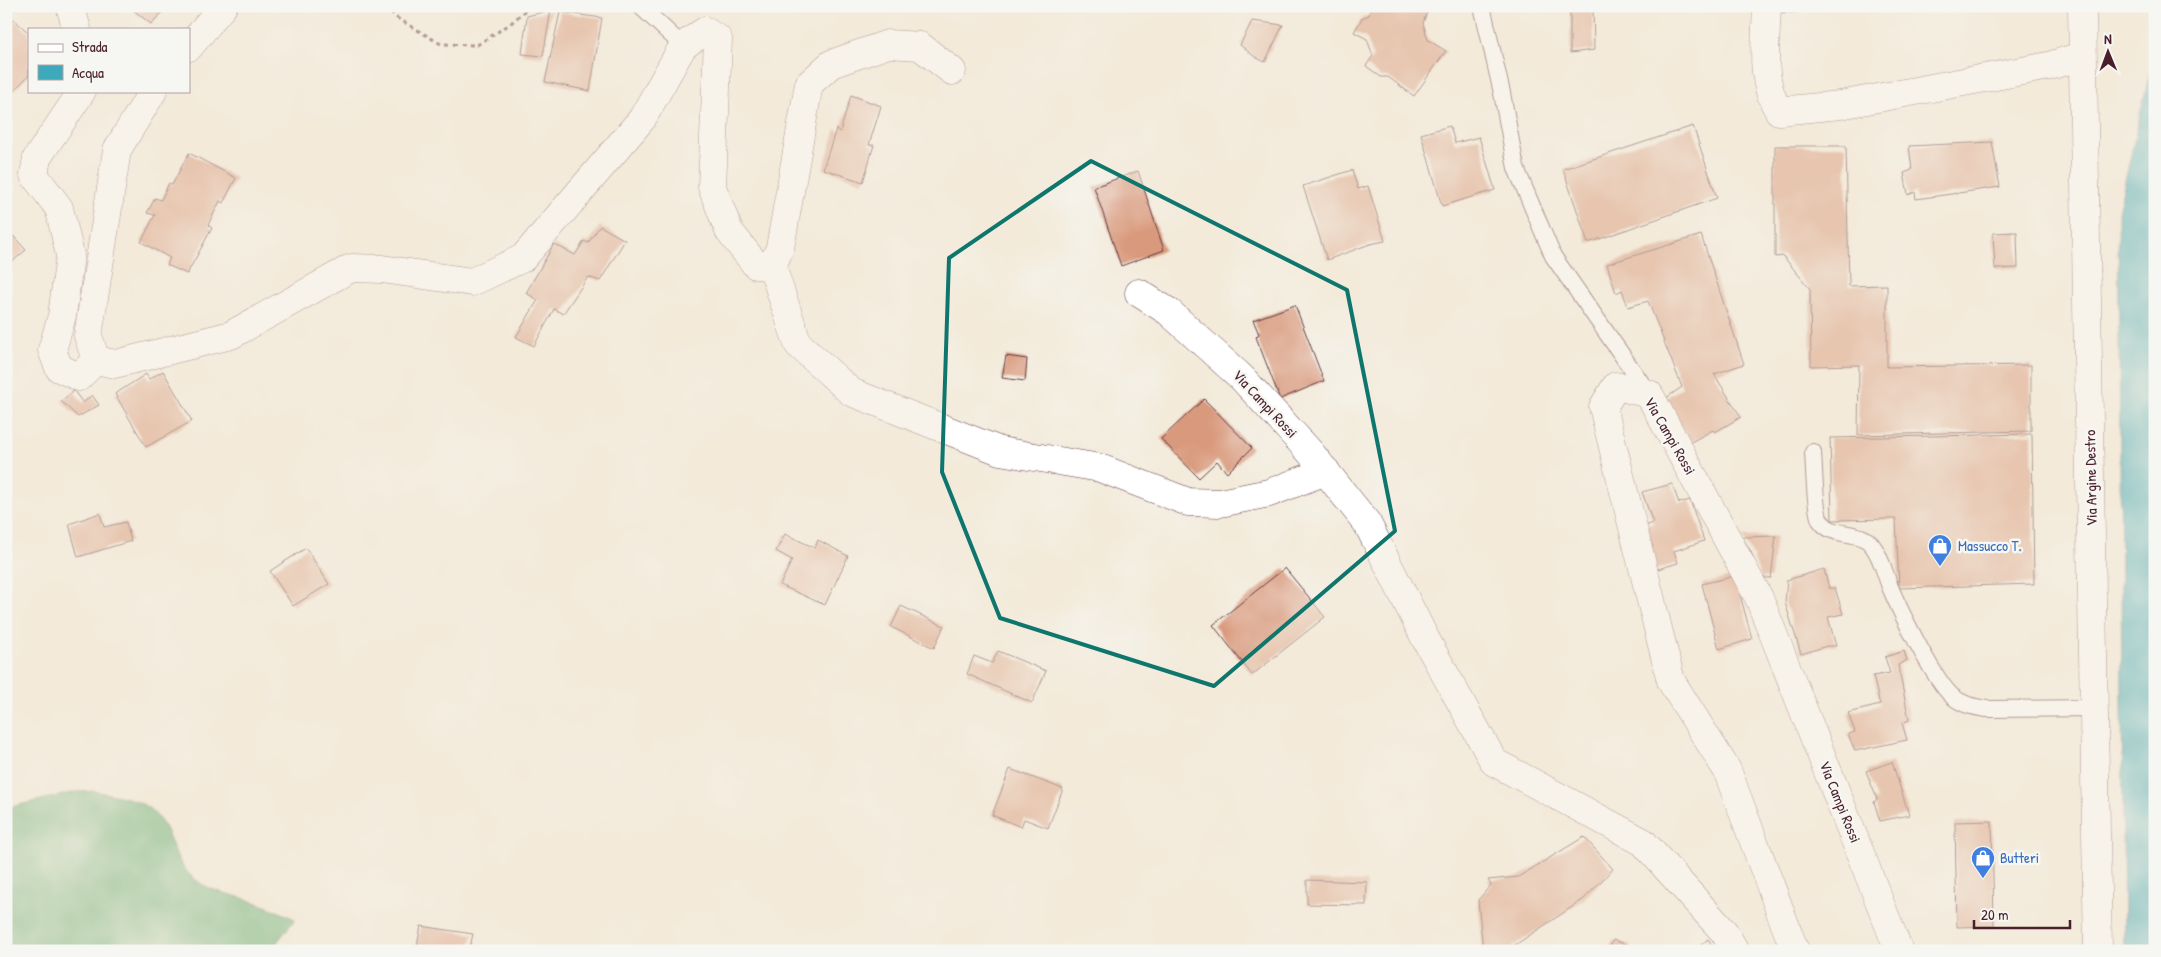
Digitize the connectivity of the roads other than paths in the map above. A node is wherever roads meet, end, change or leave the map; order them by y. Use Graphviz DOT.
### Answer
graph roads {
  1 [pos="70,6"];
  2 [pos="223,6"];
  3 [pos="640,6"];
  4 [pos="1482,6"];
  5 [pos="1767,6"];
  6 [pos="2082,6"];
  7 [pos="77,28"];
  8 [pos="190,46"];
  9 [pos="683,46"];
  10 [pos="2082,56"];
  11 [pos="952,72"];
  12 [pos="81,92"];
  13 [pos="153,92"];
  14 [pos="772,266"];
  15 [pos="1139,293"];
  16 [pos="96,360"];
  17 [pos="1649,394"];
  18 [pos="1813,452"];
  19 [pos="1326,471"];
  20 [pos="2095,708"];
  21 [pos="1735,951"];
  22 [pos="1795,951"];
  23 [pos="1899,951"];
  24 [pos="2098,951"];
  1 -- 7 [label="street"];
  2 -- 8 [label="street"];
  3 -- 9 [label="lane"];
  4 -- 17 [label="lane"];
  5 -- 10 [label="street"];
  6 -- 10 [label="street, Via Argine Destro"];
  9 -- 14 [label="street"];
  9 -- 16 [label="street"];
  10 -- 20 [label="street, Via Argine Destro"];
  11 -- 14 [label="street"];
  12 -- 16 [label="street"];
  13 -- 16 [label="street"];
  14 -- 19 [label="street"];
  15 -- 19 [label="street, Via Campi Rossi"];
  17 -- 22 [label="street, Via Campi Rossi"];
  17 -- 23 [label="street, Via Campi Rossi"];
  18 -- 20 [label="lane"];
  19 -- 21 [label="street, Via Campi Rossi"];
  20 -- 24 [label="street, Via Argine Destro"];
}
